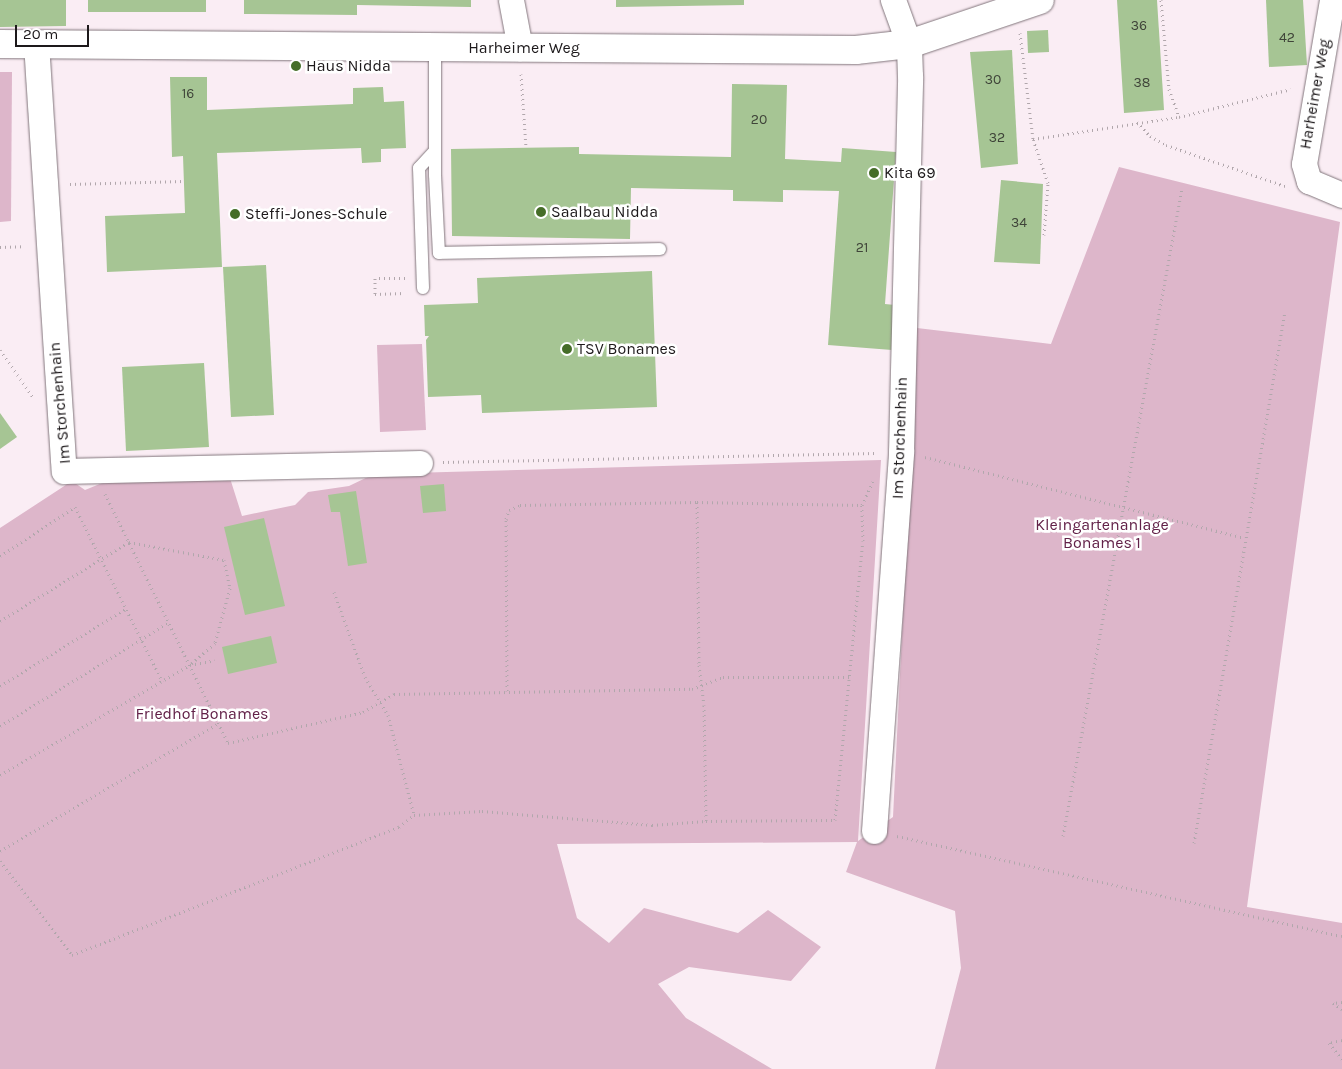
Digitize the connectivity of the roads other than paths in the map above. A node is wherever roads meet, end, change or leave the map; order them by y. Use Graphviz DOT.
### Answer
graph roads {
  1 [pos="511,0"];
  2 [pos="893,0"];
  3 [pos="1332,0"];
  4 [pos="1028,4"];
  5 [pos="36,43"];
  6 [pos="0,44"];
  7 [pos="909,44"];
  8 [pos="435,48"];
  9 [pos="520,48"];
  10 [pos="435,151"];
  11 [pos="1342,195"];
  12 [pos="660,249"];
  13 [pos="424,288"];
  14 [pos="420,463"];
  15 [pos="874,831"];
  1 -- 9 [label="street"];
  2 -- 7 [label="street"];
  3 -- 11 [label="street, Harheimer Weg"];
  4 -- 7 [label="street, Harheimer Weg"];
  5 -- 6 [label="street, Harheimer Weg"];
  5 -- 8 [label="street, Harheimer Weg"];
  5 -- 14 [label="street, Im Storchenhain"];
  7 -- 9 [label="street, Harheimer Weg"];
  7 -- 15 [label="street, Im Storchenhain"];
  8 -- 9 [label="street, Harheimer Weg"];
  8 -- 10 [label="lane"];
  10 -- 12 [label="lane"];
  10 -- 13 [label="lane"];
}
